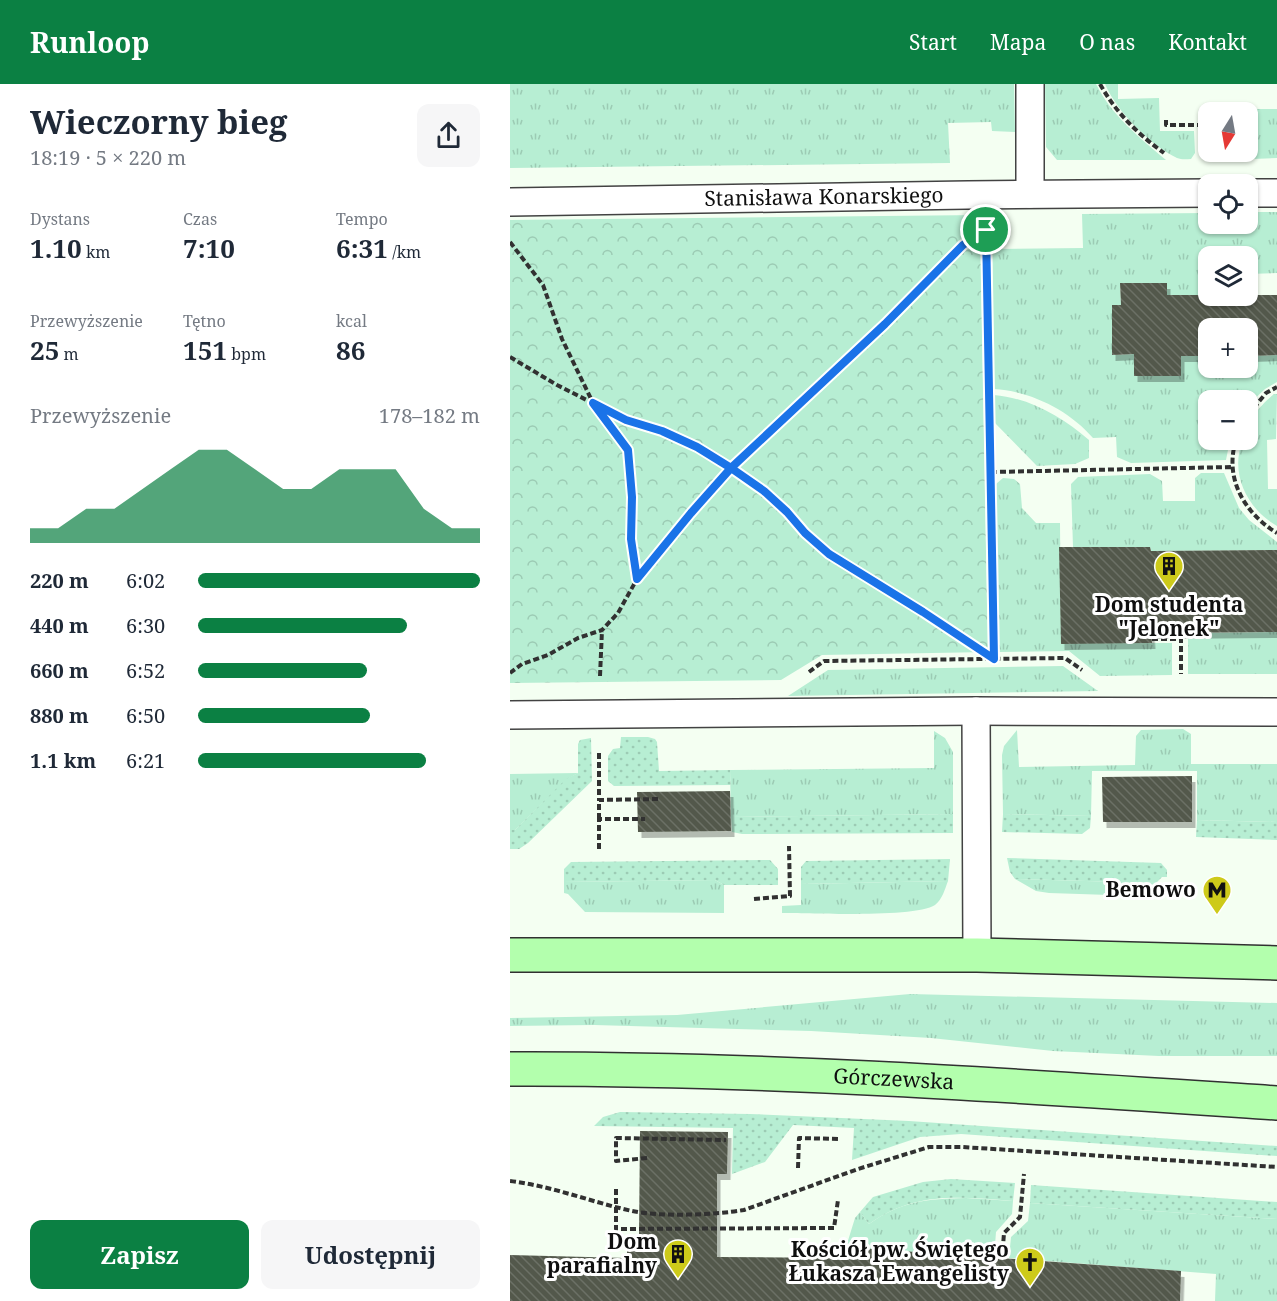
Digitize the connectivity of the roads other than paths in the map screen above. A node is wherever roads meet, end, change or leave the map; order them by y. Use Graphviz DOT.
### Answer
graph roads {
  1 [pos="1030,84"];
  2 [pos="1258,193"];
  3 [pos="1277,193"];
  4 [pos="1030,194"];
  5 [pos="1198,194"];
  6 [pos="510,202"];
  7 [pos="976,711"];
  8 [pos="1277,712"];
  9 [pos="510,716"];
  10 [pos="510,955"];
  11 [pos="977,955"];
  12 [pos="1277,963"];
  13 [pos="510,1070"];
  14 [pos="1277,1103"];
  1 -- 4 [label="lane"];
  2 -- 3 [label="lane"];
  4 -- 5 [label="lane, Stanisława Konarskiego"];
  4 -- 6 [label="lane, Stanisława Konarskiego"];
  7 -- 8 [label="lane"];
  7 -- 9 [label="lane"];
  7 -- 11 [label="lane"];
  10 -- 11 [label="main road"];
  11 -- 12 [label="main road"];
  13 -- 14 [label="main road, Górczewska"];
}
